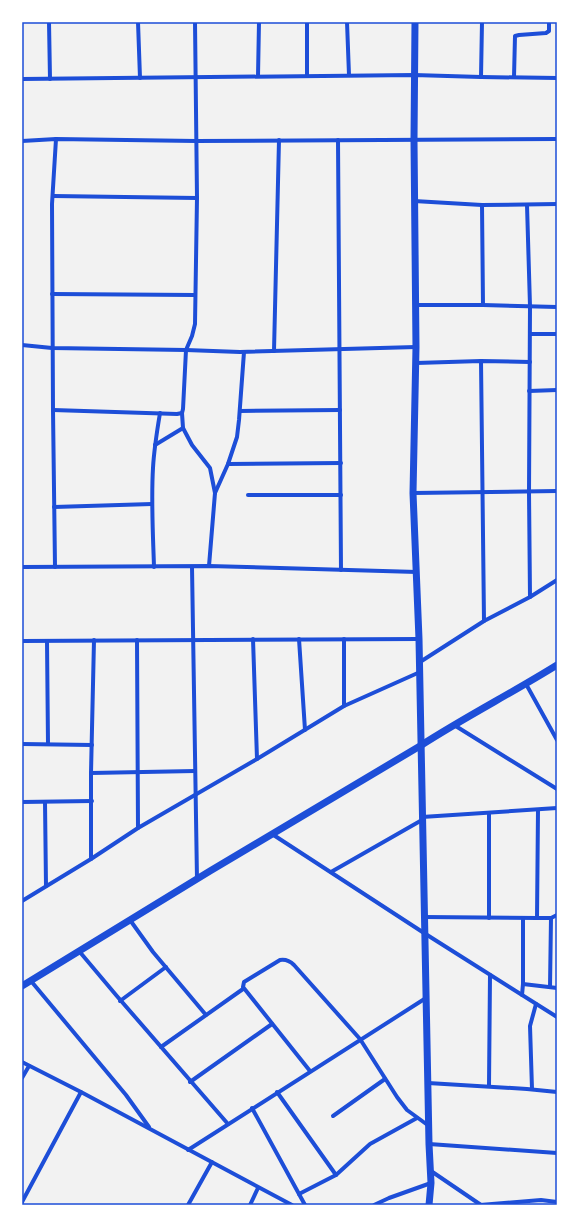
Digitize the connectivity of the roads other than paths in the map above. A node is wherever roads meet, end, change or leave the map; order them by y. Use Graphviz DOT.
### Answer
graph roads {
  1 [pos="49,22"];
  2 [pos="138,22"];
  3 [pos="195,22"];
  4 [pos="259,22"];
  5 [pos="307,22"];
  6 [pos="347,22"];
  7 [pos="415,22"];
  8 [pos="482,22"];
  9 [pos="549,22"];
  10 [pos="349,75"];
  11 [pos="414,75"];
  12 [pos="258,76"];
  13 [pos="307,76"];
  14 [pos="195,77"];
  15 [pos="481,77"];
  16 [pos="514,77"];
  17 [pos="140,78"];
  18 [pos="557,78"];
  19 [pos="22,79"];
  20 [pos="50,79"];
  21 [pos="56,139"];
  22 [pos="557,139"];
  23 [pos="279,140"];
  24 [pos="338,140"];
  25 [pos="414,140"];
  26 [pos="22,141"];
  27 [pos="196,141"];
  28 [pos="53,196"];
  29 [pos="196,198"];
  30 [pos="414,201"];
  31 [pos="557,204"];
  32 [pos="482,205"];
  33 [pos="527,205"];
  34 [pos="52,294"];
  35 [pos="195,295"];
  36 [pos="415,305"];
  37 [pos="483,305"];
  38 [pos="530,306"];
  39 [pos="557,307"];
  40 [pos="530,334"];
  41 [pos="557,334"];
  42 [pos="22,344"];
  43 [pos="416,347"];
  44 [pos="52,348"];
  45 [pos="186,350"];
  46 [pos="340,350"];
  47 [pos="274,351"];
  48 [pos="244,352"];
  49 [pos="481,361"];
  50 [pos="530,362"];
  51 [pos="416,363"];
  52 [pos="557,390"];
  53 [pos="529,391"];
  54 [pos="53,410"];
  55 [pos="340,410"];
  56 [pos="240,411"];
  57 [pos="160,413"];
  58 [pos="182,413"];
  59 [pos="183,428"];
  60 [pos="155,445"];
  61 [pos="341,463"];
  62 [pos="228,464"];
  63 [pos="557,491"];
  64 [pos="483,492"];
  65 [pos="529,492"];
  66 [pos="215,493"];
  67 [pos="413,493"];
  68 [pos="248,495"];
  69 [pos="341,495"];
  70 [pos="152,504"];
  71 [pos="54,507"];
  72 [pos="210,566"];
  73 [pos="22,567"];
  74 [pos="55,567"];
  75 [pos="154,567"];
  76 [pos="192,567"];
  77 [pos="341,570"];
  78 [pos="417,572"];
  79 [pos="557,580"];
  80 [pos="530,597"];
  81 [pos="484,621"];
  82 [pos="193,639"];
  83 [pos="253,639"];
  84 [pos="299,639"];
  85 [pos="344,639"];
  86 [pos="419,639"];
  87 [pos="94,640"];
  88 [pos="137,640"];
  89 [pos="22,641"];
  90 [pos="47,641"];
  91 [pos="419,662"];
  92 [pos="557,665"];
  93 [pos="420,672"];
  94 [pos="526,684"];
  95 [pos="344,706"];
  96 [pos="454,725"];
  97 [pos="305,730"];
  98 [pos="556,737"];
  99 [pos="22,744"];
  100 [pos="48,744"];
  101 [pos="92,745"];
  102 [pos="420,746"];
  103 [pos="257,759"];
  104 [pos="195,771"];
  105 [pos="91,773"];
  106 [pos="138,773"];
  107 [pos="557,788"];
  108 [pos="196,795"];
  109 [pos="92,801"];
  110 [pos="22,802"];
  111 [pos="45,802"];
  112 [pos="557,808"];
  113 [pos="538,810"];
  114 [pos="489,813"];
  115 [pos="422,818"];
  116 [pos="138,828"];
  117 [pos="272,834"];
  118 [pos="91,858"];
  119 [pos="331,872"];
  120 [pos="197,878"];
  121 [pos="46,886"];
  122 [pos="22,901"];
  123 [pos="557,915"];
  124 [pos="424,917"];
  125 [pos="490,918"];
  126 [pos="523,918"];
  127 [pos="537,918"];
  128 [pos="550,918"];
  129 [pos="130,920"];
  130 [pos="424,933"];
  131 [pos="79,951"];
  132 [pos="166,967"];
  133 [pos="490,975"];
  134 [pos="31,981"];
  135 [pos="523,984"];
  136 [pos="22,986"];
  137 [pos="550,988"];
  138 [pos="557,988"];
  139 [pos="243,989"];
  140 [pos="522,995"];
  141 [pos="426,998"];
  142 [pos="120,1001"];
  143 [pos="536,1004"];
  144 [pos="206,1016"];
  145 [pos="557,1017"];
  146 [pos="272,1024"];
  147 [pos="360,1039"];
  148 [pos="161,1047"];
  149 [pos="22,1062"];
  150 [pos="29,1066"];
  151 [pos="310,1071"];
  152 [pos="22,1078"];
  153 [pos="385,1079"];
  154 [pos="190,1082"];
  155 [pos="428,1083"];
  156 [pos="489,1086"];
  157 [pos="532,1089"];
  158 [pos="81,1092"];
  159 [pos="277,1092"];
  160 [pos="557,1092"];
  161 [pos="252,1108"];
  162 [pos="333,1116"];
  163 [pos="417,1118"];
  164 [pos="228,1124"];
  165 [pos="428,1126"];
  166 [pos="150,1129"];
  167 [pos="429,1144"];
  168 [pos="188,1150"];
  169 [pos="557,1153"];
  170 [pos="212,1162"];
  171 [pos="430,1171"];
  172 [pos="336,1175"];
  173 [pos="431,1183"];
  174 [pos="258,1188"];
  175 [pos="299,1194"];
  176 [pos="22,1202"];
  177 [pos="557,1202"];
  178 [pos="188,1205"];
  179 [pos="250,1205"];
  180 [pos="292,1205"];
  181 [pos="305,1205"];
  182 [pos="374,1205"];
  183 [pos="429,1205"];
  184 [pos="480,1205"];
  1 -- 20 [label="street"];
  2 -- 17 [label="street"];
  3 -- 14 [label="street"];
  4 -- 12 [label="street"];
  5 -- 13 [label="street"];
  6 -- 10 [label="street"];
  7 -- 11 [label="street"];
  8 -- 15 [label="street"];
  9 -- 16 [label="street"];
  10 -- 11 [label="street"];
  10 -- 13 [label="street"];
  11 -- 15 [label="street"];
  11 -- 25 [label="street"];
  12 -- 13 [label="street"];
  12 -- 14 [label="street"];
  14 -- 17 [label="street"];
  14 -- 27 [label="street"];
  15 -- 16 [label="street"];
  16 -- 18 [label="street"];
  17 -- 20 [label="street"];
  19 -- 20 [label="street"];
  21 -- 26 [label="street"];
  21 -- 27 [label="street"];
  21 -- 28 [label="street"];
  22 -- 25 [label="street"];
  23 -- 24 [label="street"];
  23 -- 27 [label="street"];
  23 -- 47 [label="street"];
  24 -- 25 [label="street"];
  24 -- 46 [label="street"];
  25 -- 30 [label="street"];
  27 -- 29 [label="street"];
  28 -- 29 [label="street"];
  28 -- 34 [label="street"];
  29 -- 35 [label="street"];
  30 -- 32 [label="street"];
  30 -- 36 [label="street"];
  31 -- 33 [label="street"];
  32 -- 33 [label="street"];
  32 -- 37 [label="street"];
  33 -- 38 [label="street"];
  34 -- 35 [label="street"];
  34 -- 44 [label="street"];
  35 -- 45 [label="street"];
  36 -- 37 [label="street"];
  36 -- 43 [label="street"];
  37 -- 38 [label="street"];
  38 -- 39 [label="street"];
  38 -- 40 [label="street"];
  40 -- 41 [label="street"];
  40 -- 50 [label="street"];
  42 -- 44 [label="street"];
  43 -- 46 [label="street"];
  43 -- 51 [label="street"];
  44 -- 45 [label="street"];
  44 -- 54 [label="street"];
  45 -- 48 [label="street"];
  45 -- 58 [label="street"];
  46 -- 47 [label="street"];
  46 -- 55 [label="street"];
  47 -- 48 [label="street"];
  48 -- 56 [label="street"];
  49 -- 50 [label="street"];
  49 -- 51 [label="street"];
  49 -- 64 [label="street"];
  50 -- 53 [label="street"];
  51 -- 67 [label="street"];
  52 -- 53 [label="street"];
  53 -- 65 [label="street"];
  54 -- 57 [label="street"];
  54 -- 71 [label="street"];
  55 -- 56 [label="street"];
  55 -- 61 [label="street"];
  56 -- 62 [label="street"];
  57 -- 58 [label="street"];
  57 -- 60 [label="street"];
  58 -- 59 [label="street"];
  59 -- 60 [label="street"];
  59 -- 66 [label="street"];
  60 -- 70 [label="street"];
  61 -- 62 [label="street"];
  61 -- 69 [label="street"];
  62 -- 66 [label="street"];
  63 -- 65 [label="street"];
  64 -- 65 [label="street"];
  64 -- 67 [label="street"];
  64 -- 81 [label="street"];
  65 -- 80 [label="street"];
  66 -- 72 [label="street"];
  67 -- 78 [label="street"];
  68 -- 69 [label="street"];
  69 -- 77 [label="street"];
  70 -- 71 [label="street"];
  70 -- 75 [label="street"];
  71 -- 74 [label="street"];
  72 -- 76 [label="street"];
  72 -- 77 [label="street"];
  73 -- 74 [label="street"];
  74 -- 75 [label="street"];
  75 -- 76 [label="street"];
  76 -- 82 [label="street"];
  77 -- 78 [label="street"];
  78 -- 86 [label="street"];
  79 -- 80 [label="street"];
  80 -- 81 [label="street"];
  81 -- 91 [label="street"];
  82 -- 83 [label="street"];
  82 -- 88 [label="street"];
  82 -- 104 [label="street"];
  83 -- 84 [label="street"];
  83 -- 103 [label="street"];
  84 -- 85 [label="street"];
  84 -- 97 [label="street"];
  85 -- 86 [label="street"];
  85 -- 95 [label="street"];
  86 -- 91 [label="street"];
  87 -- 88 [label="street"];
  87 -- 90 [label="street"];
  87 -- 101 [label="street"];
  88 -- 106 [label="street"];
  89 -- 90 [label="street"];
  90 -- 100 [label="street"];
  91 -- 93 [label="street"];
  92 -- 94 [label="street"];
  93 -- 95 [label="street"];
  93 -- 102 [label="street"];
  94 -- 96 [label="street"];
  94 -- 98 [label="street"];
  95 -- 97 [label="street"];
  96 -- 102 [label="street"];
  96 -- 107 [label="street"];
  97 -- 103 [label="street"];
  99 -- 100 [label="street"];
  100 -- 101 [label="street"];
  101 -- 105 [label="street"];
  102 -- 115 [label="street"];
  102 -- 117 [label="street"];
  103 -- 108 [label="street"];
  104 -- 106 [label="street"];
  104 -- 108 [label="street"];
  105 -- 106 [label="street"];
  105 -- 109 [label="street"];
  106 -- 116 [label="street"];
  108 -- 116 [label="street"];
  108 -- 120 [label="street"];
  109 -- 111 [label="street"];
  109 -- 118 [label="street"];
  110 -- 111 [label="street"];
  111 -- 121 [label="street"];
  112 -- 113 [label="street"];
  113 -- 114 [label="street"];
  113 -- 127 [label="street"];
  114 -- 115 [label="street"];
  114 -- 125 [label="street"];
  115 -- 119 [label="street"];
  115 -- 124 [label="street"];
  116 -- 118 [label="street"];
  117 -- 119 [label="street"];
  117 -- 120 [label="street"];
  118 -- 121 [label="street"];
  119 -- 130 [label="street"];
  120 -- 129 [label="street"];
  121 -- 122 [label="street"];
  123 -- 128 [label="street"];
  124 -- 125 [label="street"];
  124 -- 130 [label="street"];
  125 -- 126 [label="street"];
  126 -- 127 [label="street"];
  126 -- 135 [label="street"];
  127 -- 128 [label="street"];
  128 -- 137 [label="street"];
  129 -- 131 [label="street"];
  129 -- 132 [label="street"];
  130 -- 133 [label="street"];
  130 -- 141 [label="street"];
  131 -- 134 [label="street"];
  131 -- 142 [label="street"];
  132 -- 142 [label="street"];
  132 -- 144 [label="street"];
  133 -- 140 [label="street"];
  133 -- 156 [label="street"];
  134 -- 136 [label="street"];
  134 -- 166 [label="street"];
  135 -- 137 [label="street"];
  135 -- 140 [label="street"];
  137 -- 138 [label="street"];
  139 -- 144 [label="street"];
  139 -- 146 [label="street"];
  139 -- 147 [label="street"];
  140 -- 143 [label="street"];
  141 -- 147 [label="street"];
  141 -- 155 [label="street"];
  142 -- 148 [label="street"];
  143 -- 145 [label="street"];
  143 -- 157 [label="street"];
  144 -- 148 [label="street"];
  146 -- 151 [label="street"];
  146 -- 154 [label="street"];
  147 -- 151 [label="street"];
  147 -- 153 [label="street"];
  148 -- 154 [label="street"];
  149 -- 150 [label="street"];
  150 -- 152 [label="street"];
  150 -- 158 [label="street"];
  151 -- 159 [label="street"];
  153 -- 162 [label="street"];
  153 -- 163 [label="street"];
  154 -- 164 [label="street"];
  155 -- 156 [label="street"];
  155 -- 165 [label="street"];
  156 -- 157 [label="street"];
  157 -- 160 [label="street"];
  158 -- 166 [label="street"];
  158 -- 176 [label="street"];
  159 -- 161 [label="street"];
  159 -- 172 [label="street"];
  161 -- 164 [label="street"];
  161 -- 175 [label="street"];
  163 -- 165 [label="street"];
  163 -- 172 [label="street"];
  164 -- 168 [label="street"];
  165 -- 167 [label="street"];
  166 -- 168 [label="street"];
  167 -- 169 [label="street"];
  167 -- 171 [label="street"];
  168 -- 170 [label="street"];
  170 -- 174 [label="street"];
  170 -- 178 [label="street"];
  171 -- 173 [label="street"];
  171 -- 184 [label="street"];
  172 -- 175 [label="street"];
  173 -- 182 [label="street"];
  173 -- 183 [label="street"];
  174 -- 179 [label="street"];
  174 -- 180 [label="street"];
  175 -- 181 [label="street"];
  177 -- 184 [label="street"];
}
